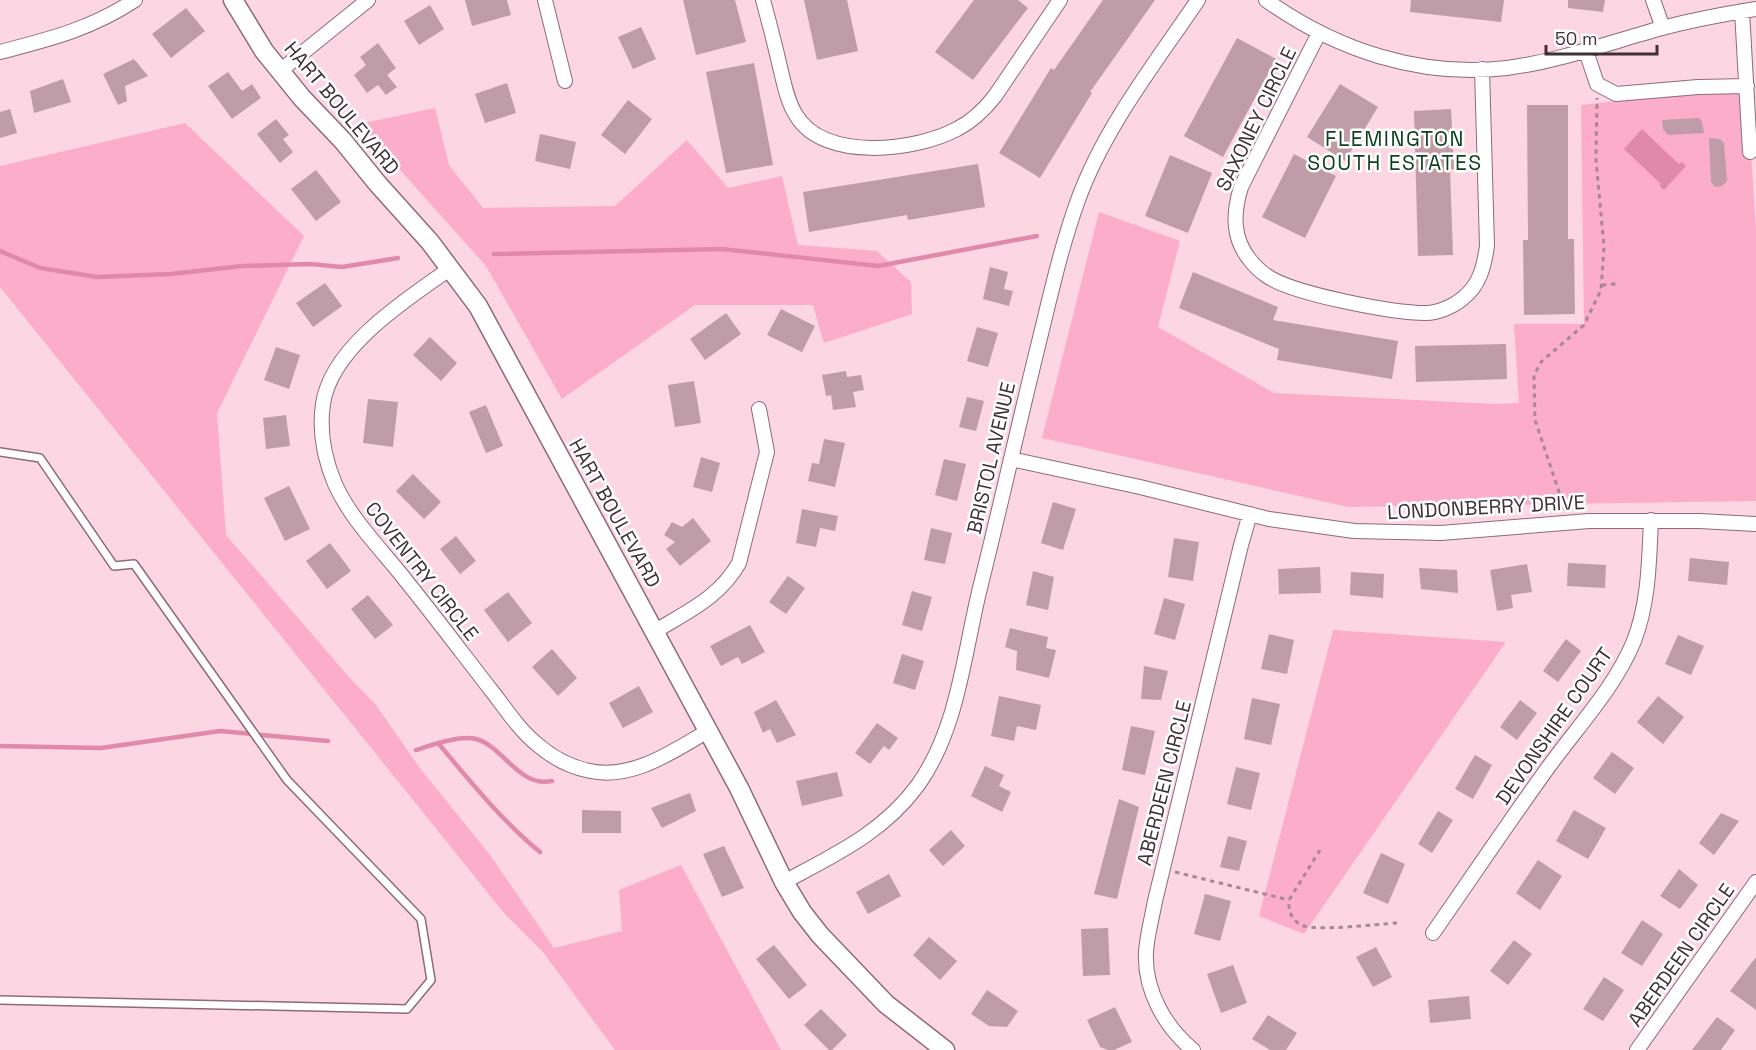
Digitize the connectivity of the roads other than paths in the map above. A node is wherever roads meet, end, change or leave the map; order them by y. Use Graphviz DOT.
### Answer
graph roads {
  1 [pos="135,0"];
  2 [pos="233,0"];
  3 [pos="368,0"];
  4 [pos="545,0"];
  5 [pos="763,0"];
  6 [pos="1060,0"];
  7 [pos="1198,0"];
  8 [pos="1266,0"];
  9 [pos="1653,0"];
  10 [pos="1749,10"];
  11 [pos="1663,28"];
  12 [pos="1319,33"];
  13 [pos="1586,51"];
  14 [pos="0,52"];
  15 [pos="1482,69"];
  16 [pos="280,70"];
  17 [pos="565,81"];
  18 [pos="1747,86"];
  19 [pos="1750,152"];
  20 [pos="451,268"];
  21 [pos="759,409"];
  22 [pos="0,452"];
  23 [pos="1011,459"];
  24 [pos="1250,514"];
  25 [pos="1651,520"];
  26 [pos="1756,524"];
  27 [pos="654,632"];
  28 [pos="708,730"];
  29 [pos="784,882"];
  30 [pos="1756,882"];
  31 [pos="1433,933"];
  32 [pos="0,1000"];
  33 [pos="945,1050"];
  34 [pos="1193,1050"];
  35 [pos="1637,1050"];
  1 -- 14 [label="street"];
  2 -- 16 [label="street, HART BOULEVARD"];
  3 -- 16 [label="street"];
  4 -- 17 [label="street"];
  5 -- 6 [label="street"];
  7 -- 23 [label="street, BRISTOL AVENUE"];
  8 -- 12 [label="street"];
  9 -- 11 [label="street"];
  10 -- 11 [label="street"];
  10 -- 18 [label="street"];
  11 -- 13 [label="street"];
  12 -- 15 [label="street"];
  12 -- 15 [label="street, SAXONEY CIRCLE"];
  13 -- 15 [label="street"];
  13 -- 18 [label="street"];
  16 -- 20 [label="street, HART BOULEVARD"];
  18 -- 19 [label="street"];
  20 -- 27 [label="street, HART BOULEVARD"];
  20 -- 28 [label="street, COVENTRY CIRCLE"];
  21 -- 27 [label="street"];
  22 -- 32 [label="lane"];
  23 -- 24 [label="street, LONDONBERRY DRIVE"];
  23 -- 29 [label="street, BRISTOL AVENUE"];
  24 -- 25 [label="street, LONDONBERRY DRIVE"];
  24 -- 34 [label="street, ABERDEEN CIRCLE"];
  25 -- 26 [label="street, LONDONBERRY DRIVE"];
  25 -- 31 [label="street, DEVONSHIRE COURT"];
  27 -- 28 [label="street, HART BOULEVARD"];
  28 -- 29 [label="street, HART BOULEVARD"];
  29 -- 33 [label="street, HART BOULEVARD"];
  30 -- 35 [label="street, ABERDEEN CIRCLE"];
}
